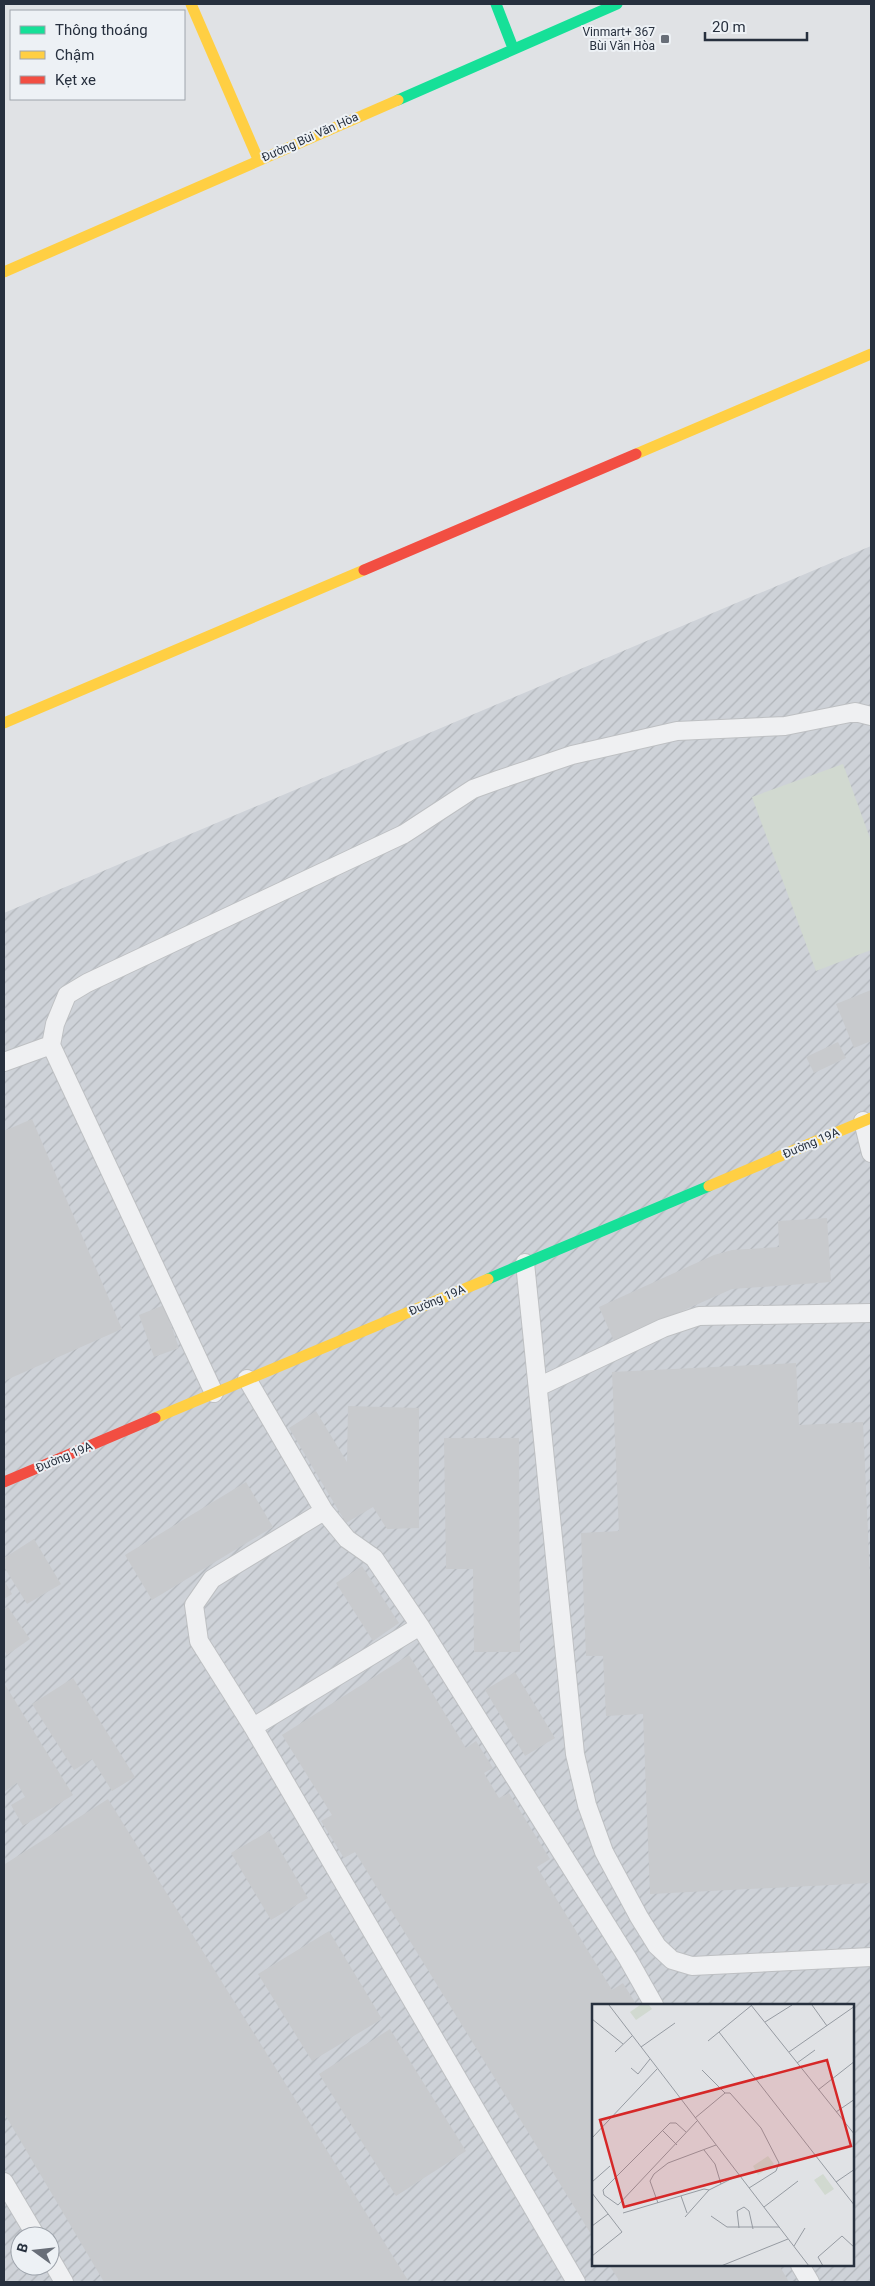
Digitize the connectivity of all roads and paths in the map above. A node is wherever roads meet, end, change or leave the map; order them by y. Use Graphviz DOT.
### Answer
graph roads {
  1 [pos="191,4"];
  2 [pos="496,4"];
  3 [pos="617,4"];
  4 [pos="513,48"];
  5 [pos="258,159"];
  6 [pos="4,272"];
  7 [pos="871,354"];
  8 [pos="871,716"];
  9 [pos="4,724"];
  10 [pos="52,1045"];
  11 [pos="4,1062"];
  12 [pos="867,1120"];
  13 [pos="871,1153"];
  14 [pos="525,1263"];
  15 [pos="871,1313"];
  16 [pos="247,1379"];
  17 [pos="538,1387"];
  18 [pos="214,1393"];
  19 [pos="4,1482"];
  20 [pos="324,1511"];
  21 [pos="420,1626"];
  22 [pos="253,1727"];
  23 [pos="871,1957"];
  24 [pos="653,2004"];
  25 [pos="4,2182"];
  26 [pos="30,2226"];
  27 [pos="801,2266"];
  28 [pos="576,2282"];
  29 [pos="810,2282"];
  1 -- 5 [label="street"];
  2 -- 4 [label="street"];
  3 -- 4 [label="street, Đường Bùi Văn Hòa"];
  4 -- 5 [label="street, Đường Bùi Văn Hòa"];
  5 -- 6 [label="street, Đường Bùi Văn Hòa"];
  7 -- 9 [label="street"];
  8 -- 10 [label="lane"];
  10 -- 11 [label="lane"];
  10 -- 18 [label="lane"];
  12 -- 13 [label="lane"];
  12 -- 14 [label="street, Đường 19A"];
  14 -- 16 [label="street, Đường 19A"];
  14 -- 17 [label="lane"];
  15 -- 17 [label="lane"];
  16 -- 18 [label="street, Đường 19A"];
  16 -- 20 [label="lane"];
  17 -- 23 [label="lane"];
  18 -- 19 [label="street, Đường 19A"];
  20 -- 21 [label="lane"];
  20 -- 22 [label="lane"];
  21 -- 22 [label="lane"];
  21 -- 24 [label="lane"];
  22 -- 28 [label="lane"];
  25 -- 26 [label="lane"];
  27 -- 29 [label="lane"];
}
